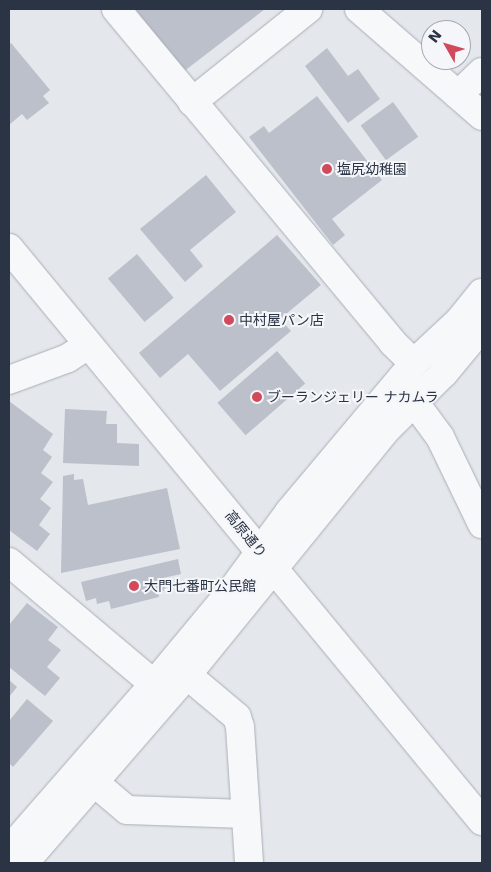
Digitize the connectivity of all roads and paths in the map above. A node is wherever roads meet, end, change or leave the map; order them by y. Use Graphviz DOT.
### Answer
graph roads {
  1 [pos="116,9"];
  2 [pos="308,9"];
  3 [pos="362,10"];
  4 [pos="482,72"];
  5 [pos="458,95"];
  6 [pos="192,102"];
  7 [pos="482,116"];
  8 [pos="9,248"];
  9 [pos="482,293"];
  10 [pos="482,328"];
  11 [pos="88,345"];
  12 [pos="414,363"];
  13 [pos="9,380"];
  14 [pos="415,403"];
  15 [pos="482,524"];
  16 [pos="267,559"];
  17 [pos="9,562"];
  18 [pos="187,675"];
  19 [pos="154,684"];
  20 [pos="96,783"];
  21 [pos="245,814"];
  22 [pos="482,821"];
  23 [pos="13,852"];
  24 [pos="249,863"];
  1 -- 6 [label="street"];
  2 -- 6 [label="street"];
  3 -- 5 [label="street"];
  4 -- 5 [label="street"];
  5 -- 7 [label="street"];
  6 -- 12 [label="street"];
  8 -- 11 [label="street, 高原通り"];
  9 -- 12 [label="street"];
  10 -- 14 [label="street"];
  11 -- 13 [label="street"];
  11 -- 16 [label="street, 高原通り"];
  12 -- 16 [label="street"];
  14 -- 15 [label="street"];
  14 -- 16 [label="street"];
  16 -- 18 [label="street"];
  16 -- 19 [label="street"];
  16 -- 22 [label="street, 高原通り"];
  17 -- 19 [label="street"];
  18 -- 20 [label="street"];
  18 -- 21 [label="street"];
  19 -- 23 [label="street"];
  20 -- 21 [label="street"];
  20 -- 23 [label="street"];
  21 -- 24 [label="street"];
}
